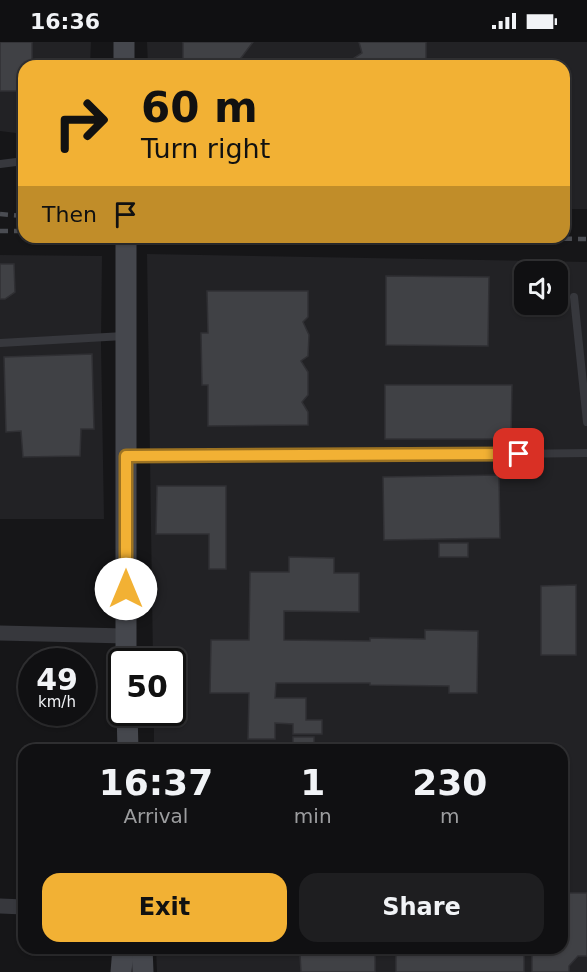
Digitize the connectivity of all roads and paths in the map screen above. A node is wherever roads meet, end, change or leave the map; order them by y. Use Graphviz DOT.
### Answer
graph roads {
  1 [pos="124,42"];
  2 [pos="124,60"];
  3 [pos="18,161"];
  4 [pos="0,164"];
  5 [pos="126,243"];
  6 [pos="574,297"];
  7 [pos="126,336"];
  8 [pos="0,343"];
  9 [pos="587,422"];
  10 [pos="587,453"];
  11 [pos="126,456"];
  12 [pos="0,633"];
  13 [pos="126,636"];
  14 [pos="126,648"];
  15 [pos="127,726"];
  16 [pos="128,744"];
  17 [pos="0,906"];
  18 [pos="18,907"];
  19 [pos="122,954"];
  20 [pos="142,954"];
  21 [pos="121,972"];
  22 [pos="143,972"];
  1 -- 2 [label="main road"];
  3 -- 4 [label="lane"];
  5 -- 7 [label="main road"];
  6 -- 9 [label="lane"];
  7 -- 8 [label="lane"];
  7 -- 11 [label="main road"];
  10 -- 11 [label="lane"];
  11 -- 13 [label="main road"];
  12 -- 13 [label="street"];
  13 -- 14 [label="main road"];
  15 -- 16 [label="main road"];
  17 -- 18 [label="street"];
  19 -- 21 [label="main road"];
  20 -- 22 [label="main road"];
}
